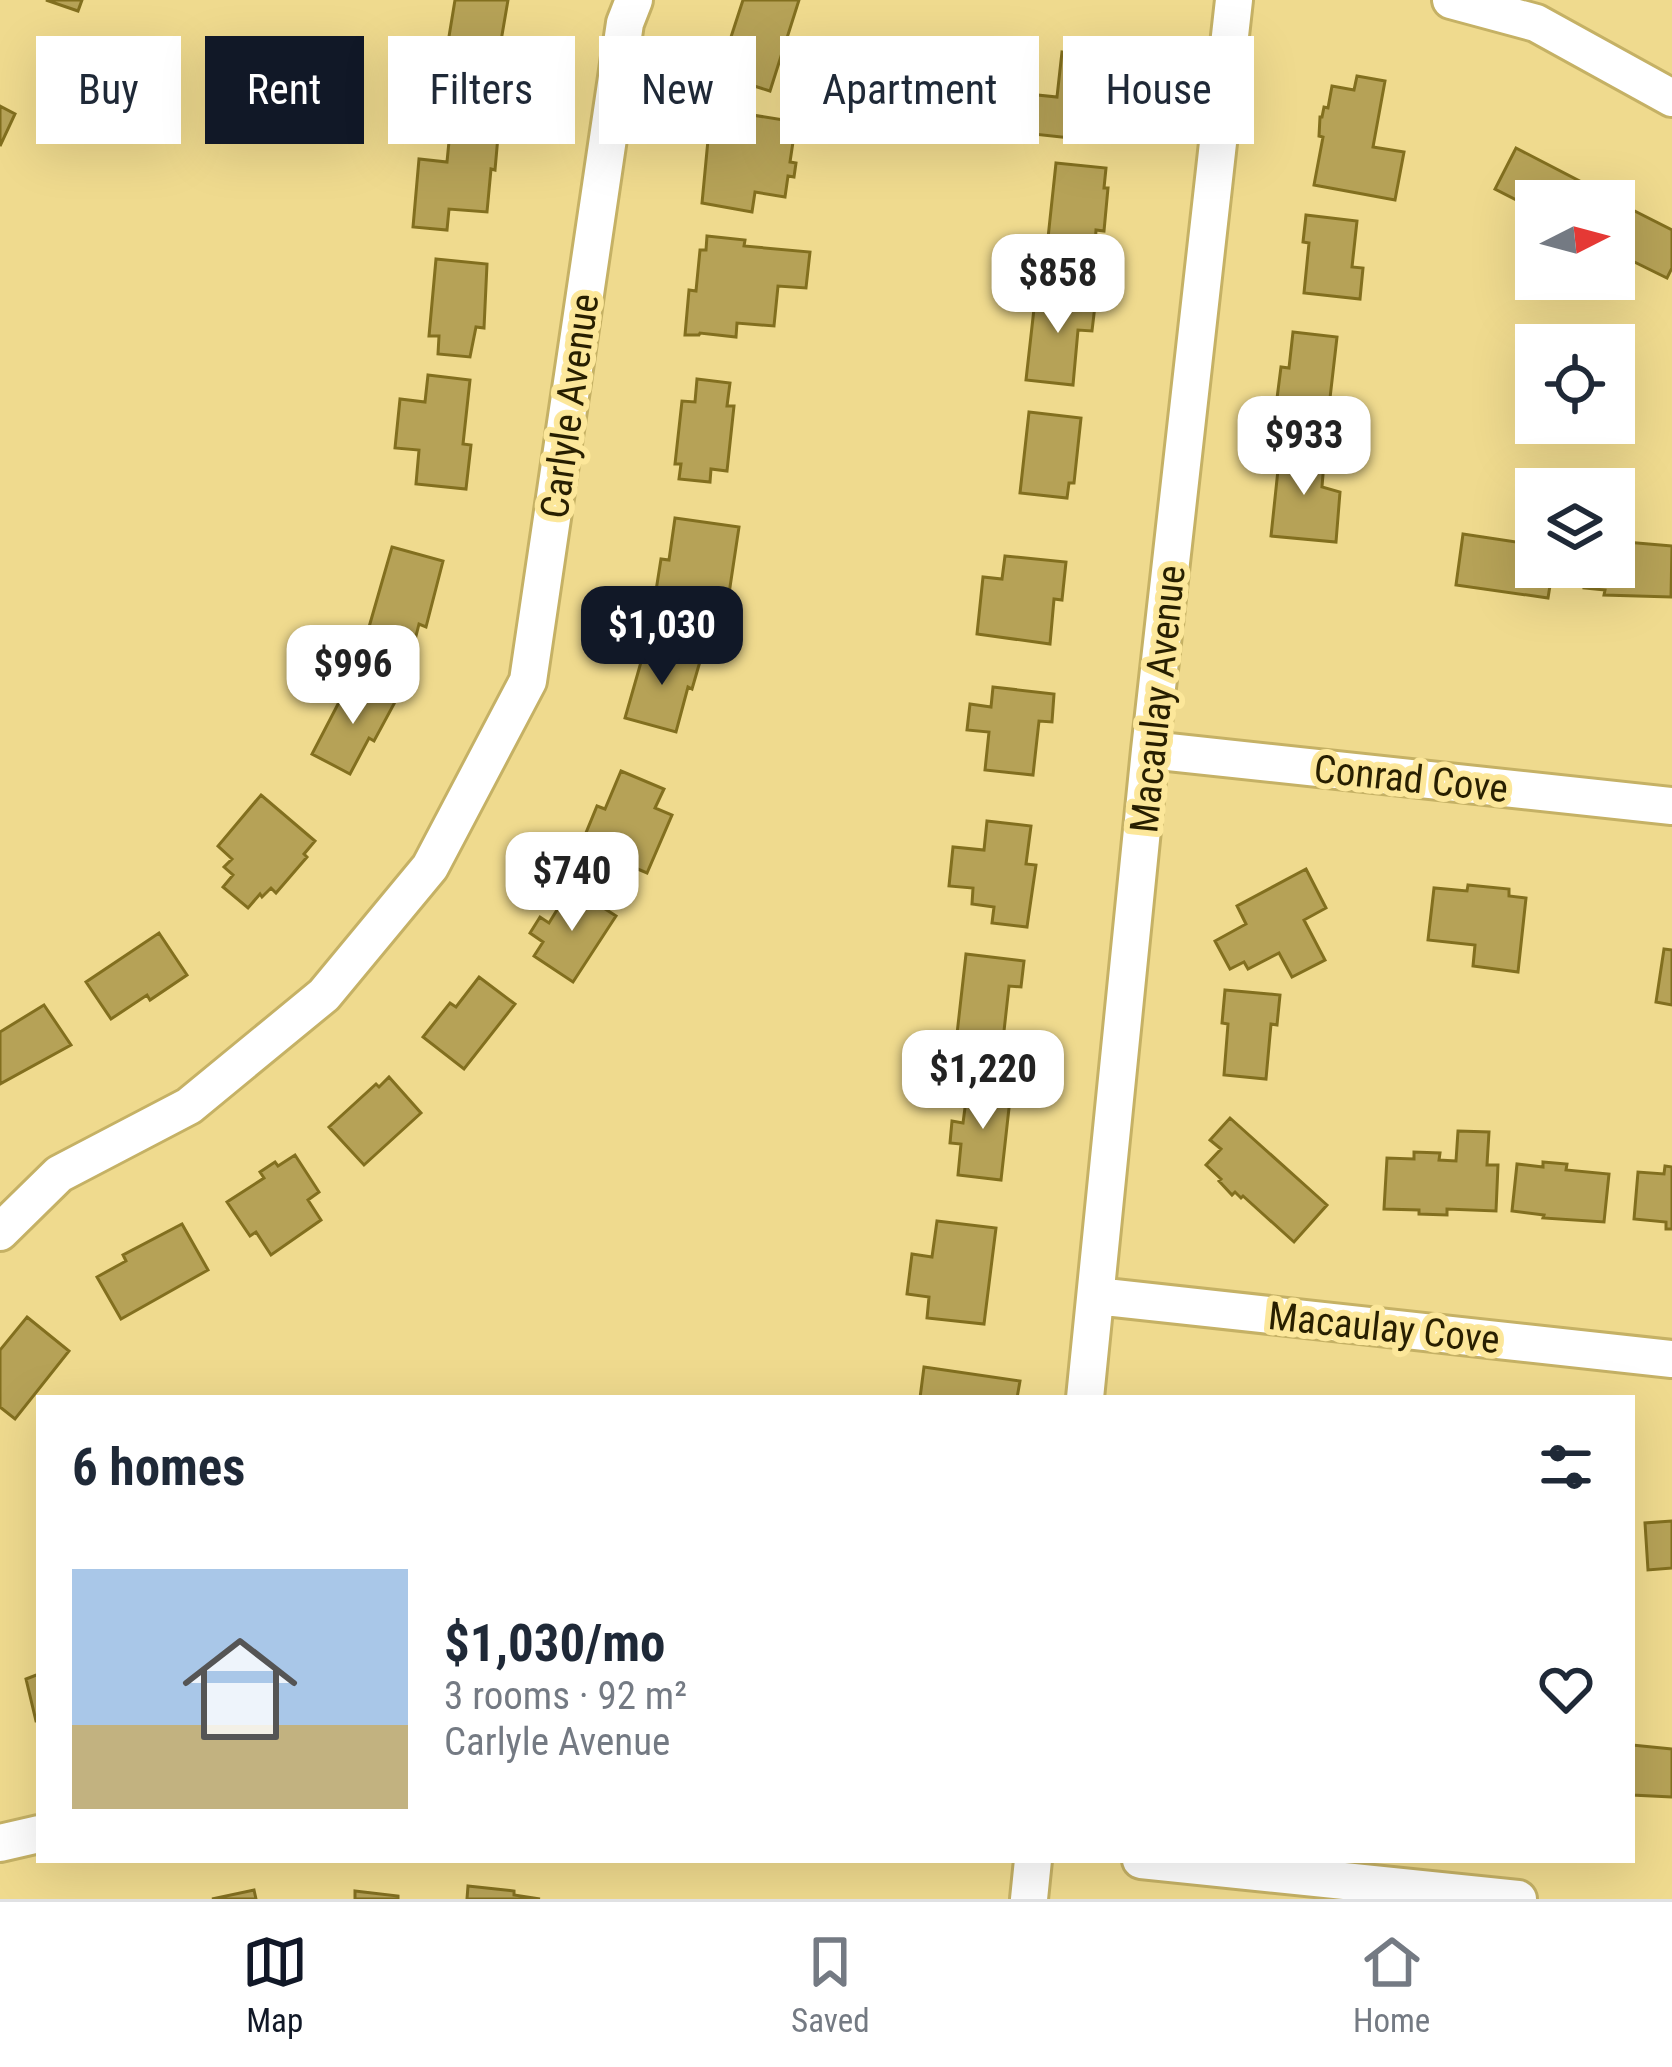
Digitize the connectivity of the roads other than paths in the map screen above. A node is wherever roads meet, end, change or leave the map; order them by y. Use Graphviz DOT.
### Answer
graph roads {
  1 [pos="634,0"];
  2 [pos="1234,0"];
  3 [pos="1451,0"];
  4 [pos="1672,98"];
  5 [pos="1150,750"];
  6 [pos="1672,806"];
  7 [pos="0,1232"];
  8 [pos="1096,1296"];
  9 [pos="1672,1359"];
  10 [pos="1084,1395"];
  11 [pos="36,1835"];
  12 [pos="0,1843"];
  13 [pos="1033,1863"];
  14 [pos="1170,1863"];
  15 [pos="1029,1899"];
  16 [pos="1519,1899"];
  1 -- 7 [label="street, Carlyle Avenue"];
  2 -- 5 [label="street, Macaulay Avenue"];
  3 -- 4 [label="street"];
  5 -- 6 [label="street, Conrad Cove"];
  5 -- 8 [label="street, Macaulay Avenue"];
  8 -- 9 [label="street, Macaulay Cove"];
  8 -- 10 [label="street, Macaulay Avenue"];
  11 -- 12 [label="street"];
  13 -- 15 [label="street"];
  14 -- 16 [label="street"];
}
